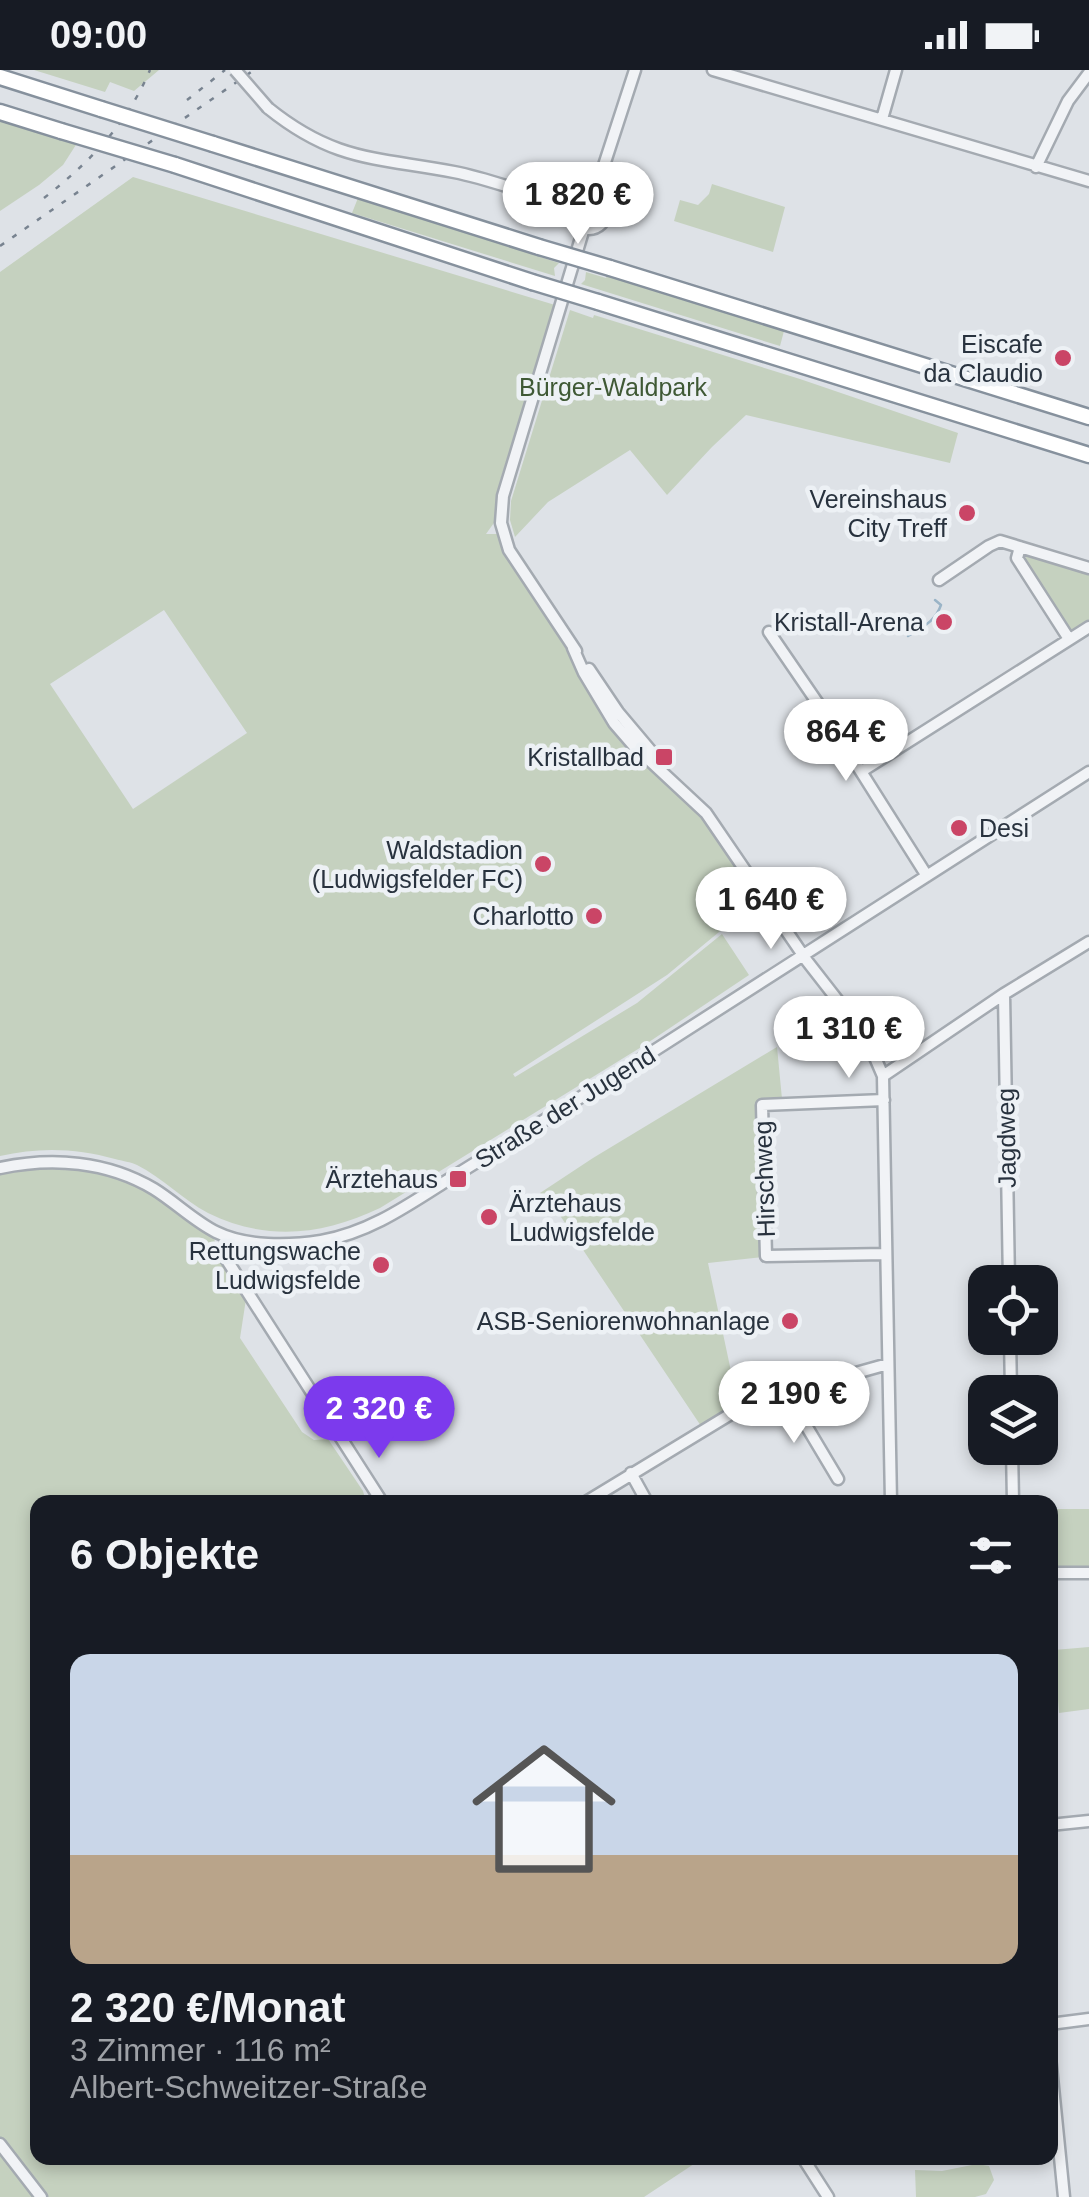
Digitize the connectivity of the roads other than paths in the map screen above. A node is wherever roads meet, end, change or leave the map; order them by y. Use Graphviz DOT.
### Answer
graph roads {
  1 [pos="235,70"];
  2 [pos="635,70"];
  3 [pos="713,70"];
  4 [pos="896,70"];
  5 [pos="732,73"];
  6 [pos="1089,73"];
  7 [pos="0,77"];
  8 [pos="0,112"];
  9 [pos="882,120"];
  10 [pos="1036,167"];
  11 [pos="1089,181"];
  12 [pos="594,196"];
  13 [pos="573,205"];
  14 [pos="584,228"];
  15 [pos="565,292"];
  16 [pos="1089,418"];
  17 [pos="1089,455"];
  18 [pos="1020,547"];
  19 [pos="1089,568"];
  20 [pos="939,580"];
  21 [pos="1089,626"];
  22 [pos="769,632"];
  23 [pos="1069,639"];
  24 [pos="862,771"];
  25 [pos="1089,772"];
  26 [pos="928,876"];
  27 [pos="1089,942"];
  28 [pos="804,954"];
  29 [pos="1004,994"];
  30 [pos="883,1076"];
  31 [pos="884,1100"];
  32 [pos="0,1168"];
  33 [pos="227,1237"];
  34 [pos="886,1254"];
  35 [pos="1009,1265"];
  36 [pos="888,1364"];
  37 [pos="786,1392"];
  38 [pos="1012,1465"];
  39 [pos="631,1474"];
  40 [pos="838,1480"];
  41 [pos="378,1495"];
  42 [pos="597,1495"];
  43 [pos="643,1495"];
  44 [pos="891,1495"];
  45 [pos="1013,1495"];
  46 [pos="1058,1573"];
  47 [pos="1089,1573"];
  48 [pos="1089,1822"];
  49 [pos="1058,1824"];
  50 [pos="1089,2018"];
  51 [pos="1058,2023"];
  52 [pos="0,2144"];
  53 [pos="1058,2146"];
  54 [pos="807,2165"];
  55 [pos="41,2197"];
  56 [pos="828,2197"];
  57 [pos="1064,2197"];
  1 -- 13 [label="street, bridge"];
  2 -- 12 [label="street"];
  3 -- 5 [label="street"];
  4 -- 9 [label="street"];
  5 -- 9 [label="street"];
  6 -- 10 [label="street"];
  7 -- 16 [label="highway, bridge"];
  8 -- 15 [label="highway, bridge"];
  9 -- 10 [label="street"];
  10 -- 11 [label="street"];
  12 -- 13 [label="street"];
  12 -- 14 [label="street"];
  13 -- 14 [label="street"];
  14 -- 15 [label="street"];
  15 -- 17 [label="highway, bridge"];
  15 -- 28 [label="street"];
  18 -- 19 [label="street"];
  18 -- 20 [label="street"];
  18 -- 23 [label="street"];
  21 -- 23 [label="street"];
  22 -- 24 [label="street"];
  23 -- 24 [label="street"];
  24 -- 26 [label="street"];
  25 -- 26 [label="street, Straße der Jugend"];
  26 -- 28 [label="street, Straße der Jugend"];
  27 -- 29 [label="street"];
  28 -- 30 [label="street"];
  28 -- 33 [label="street, Straße der Jugend"];
  29 -- 30 [label="street"];
  29 -- 35 [label="street, Jagdweg"];
  30 -- 31 [label="street"];
  31 -- 34 [label="street"];
  31 -- 34 [label="street, Hirschweg"];
  32 -- 33 [label="street, Straße der Jugend"];
  33 -- 41 [label="street"];
  34 -- 36 [label="street"];
  36 -- 37 [label="street"];
  36 -- 44 [label="street"];
  37 -- 39 [label="street"];
  37 -- 40 [label="street"];
  38 -- 45 [label="street"];
  39 -- 42 [label="street"];
  39 -- 43 [label="street"];
  46 -- 47 [label="street"];
  48 -- 49 [label="street"];
  50 -- 51 [label="street"];
  52 -- 55 [label="street"];
  53 -- 57 [label="street"];
  54 -- 56 [label="street"];
}
